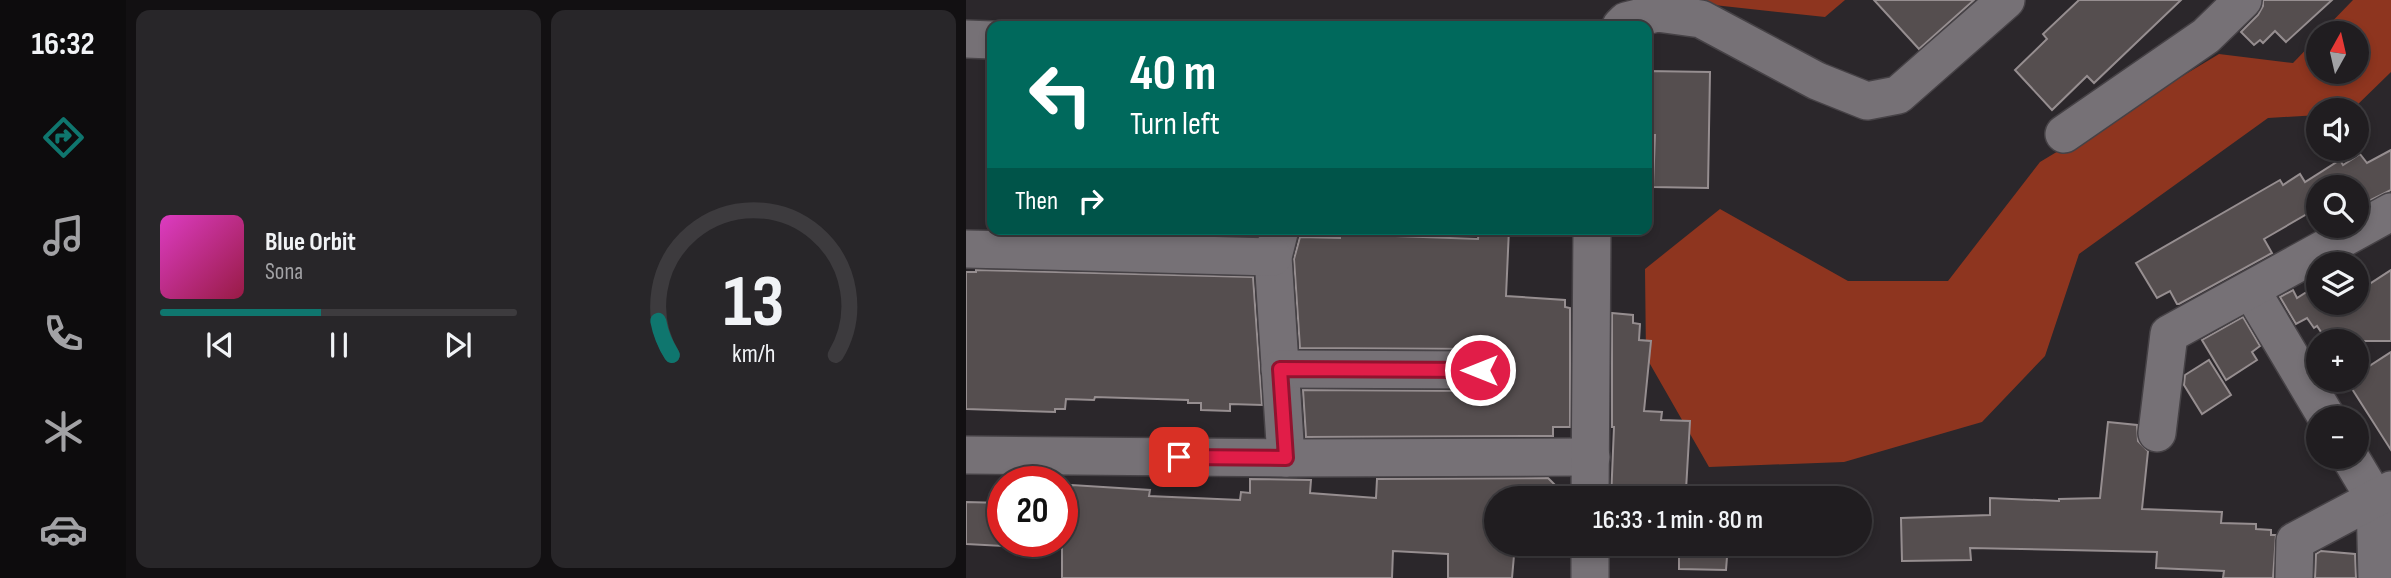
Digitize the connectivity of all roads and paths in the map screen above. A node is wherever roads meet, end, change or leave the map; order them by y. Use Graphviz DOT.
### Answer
graph roads {
  1 [pos="2006,0"];
  2 [pos="2243,0"];
  3 [pos="1626,21"];
  4 [pos="966,39"];
  5 [pos="987,40"];
  6 [pos="2064,134"];
  7 [pos="2391,212"];
  8 [pos="1592,235"];
  9 [pos="1277,243"];
  10 [pos="966,249"];
  11 [pos="2251,290"];
  12 [pos="1280,369"];
  13 [pos="1480,370"];
  14 [pos="2320,406"];
  15 [pos="2157,433"];
  16 [pos="966,455"];
  17 [pos="1591,457"];
  18 [pos="1286,458"];
  19 [pos="2361,469"];
  20 [pos="1590,486"];
  21 [pos="2383,494"];
  22 [pos="2383,536"];
  23 [pos="1590,556"];
  24 [pos="1590,578"];
  25 [pos="2294,578"];
  26 [pos="2377,578"];
  1 -- 3 [label="street"];
  2 -- 6 [label="street"];
  4 -- 5 [label="street"];
  7 -- 11 [label="street"];
  8 -- 17 [label="street"];
  9 -- 10 [label="street"];
  9 -- 12 [label="street"];
  11 -- 14 [label="street"];
  11 -- 15 [label="street"];
  12 -- 13 [label="street"];
  12 -- 18 [label="street"];
  16 -- 18 [label="street"];
  17 -- 18 [label="street"];
  17 -- 20 [label="street"];
  19 -- 21 [label="street"];
  21 -- 22 [label="street"];
  21 -- 25 [label="street"];
  22 -- 26 [label="street"];
  23 -- 24 [label="street"];
}
